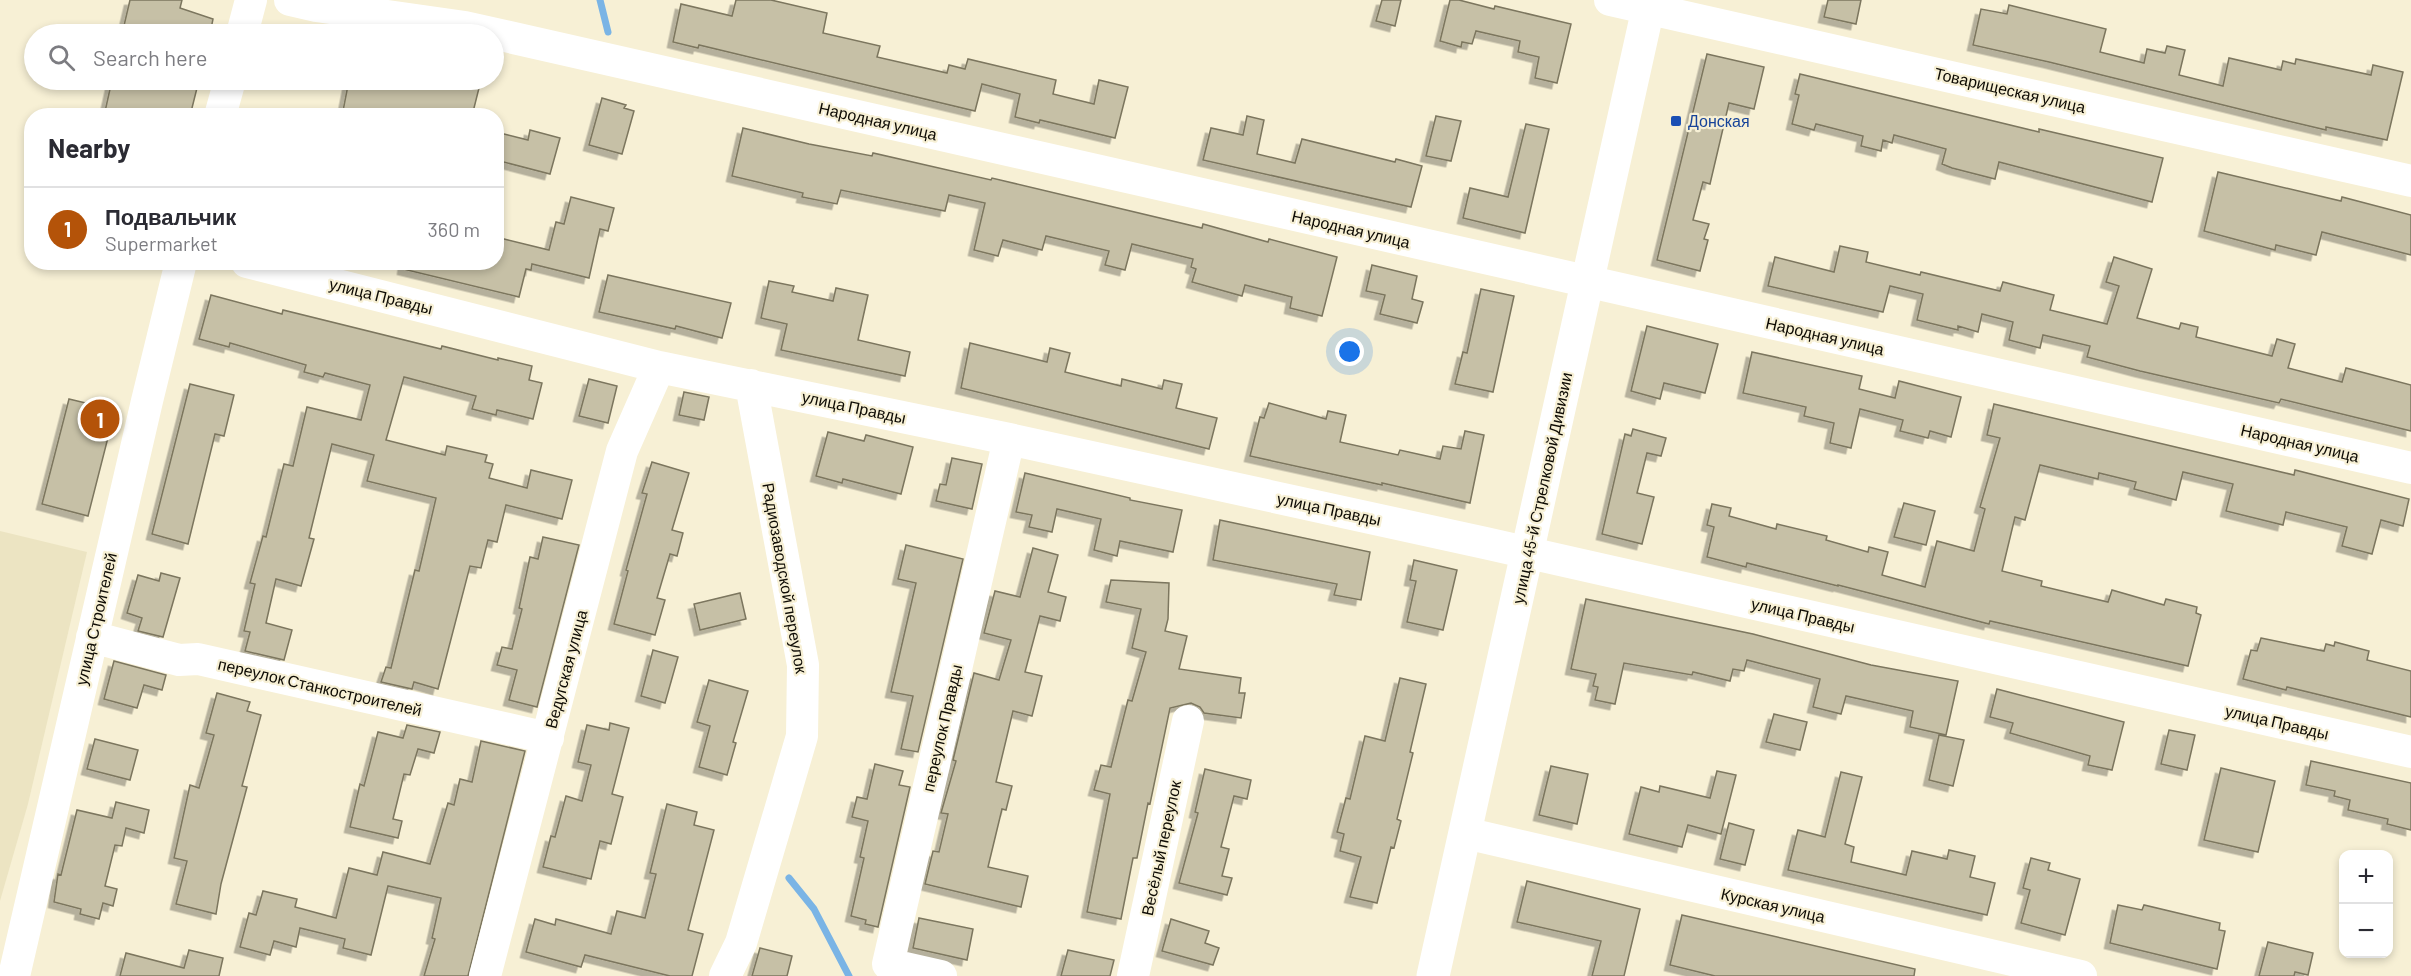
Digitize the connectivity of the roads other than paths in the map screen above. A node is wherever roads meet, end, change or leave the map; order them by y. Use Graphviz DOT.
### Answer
graph roads {
  1 [pos="251,0"];
  2 [pos="290,0"];
  3 [pos="1610,0"];
  4 [pos="1649,4"];
  5 [pos="245,24"];
  6 [pos="446,24"];
  7 [pos="504,36"];
  8 [pos="227,90"];
  9 [pos="222,108"];
  10 [pos="2411,181"];
  11 [pos="179,270"];
  12 [pos="279,270"];
  13 [pos="1587,282"];
  14 [pos="659,367"];
  15 [pos="751,386"];
  16 [pos="1009,439"];
  17 [pos="2411,468"];
  18 [pos="1527,552"];
  19 [pos="92,637"];
  20 [pos="1188,721"];
  21 [pos="548,738"];
  22 [pos="2411,752"];
  23 [pos="1466,833"];
  24 [pos="14,976"];
  25 [pos="485,976"];
  26 [pos="725,976"];
  27 [pos="941,976"];
  28 [pos="1133,976"];
  29 [pos="1433,976"];
  30 [pos="2081,976"];
  1 -- 5 [label="street"];
  2 -- 6 [label="street, Народная улица"];
  3 -- 4 [label="street, Товарищеская улица"];
  4 -- 10 [label="street, Товарищеская улица"];
  4 -- 13 [label="main road, улица 45-й Стрелковой Дивизии"];
  7 -- 13 [label="street, Народная улица"];
  8 -- 9 [label="street"];
  11 -- 19 [label="street, улица Строителей"];
  12 -- 14 [label="street, улица Правды"];
  13 -- 17 [label="street, Народная улица"];
  13 -- 18 [label="main road, улица 45-й Стрелковой Дивизии"];
  14 -- 15 [label="street, улица Правды"];
  14 -- 21 [label="street, Ведугская улица"];
  15 -- 16 [label="street, улица Правды"];
  15 -- 26 [label="street, Радиозаводской переулок"];
  16 -- 18 [label="street, улица Правды"];
  16 -- 27 [label="street, переулок Правды"];
  18 -- 22 [label="street, улица Правды"];
  18 -- 23 [label="main road, улица 45-й Стрелковой Дивизии"];
  19 -- 21 [label="street, переулок Станкостроителей"];
  19 -- 24 [label="street, улица Строителей"];
  20 -- 28 [label="street, Весёлый переулок"];
  21 -- 25 [label="street, Ведугская улица"];
  23 -- 29 [label="main road, улица 45-й Стрелковой Дивизии"];
  23 -- 30 [label="street, Курская улица"];
}
